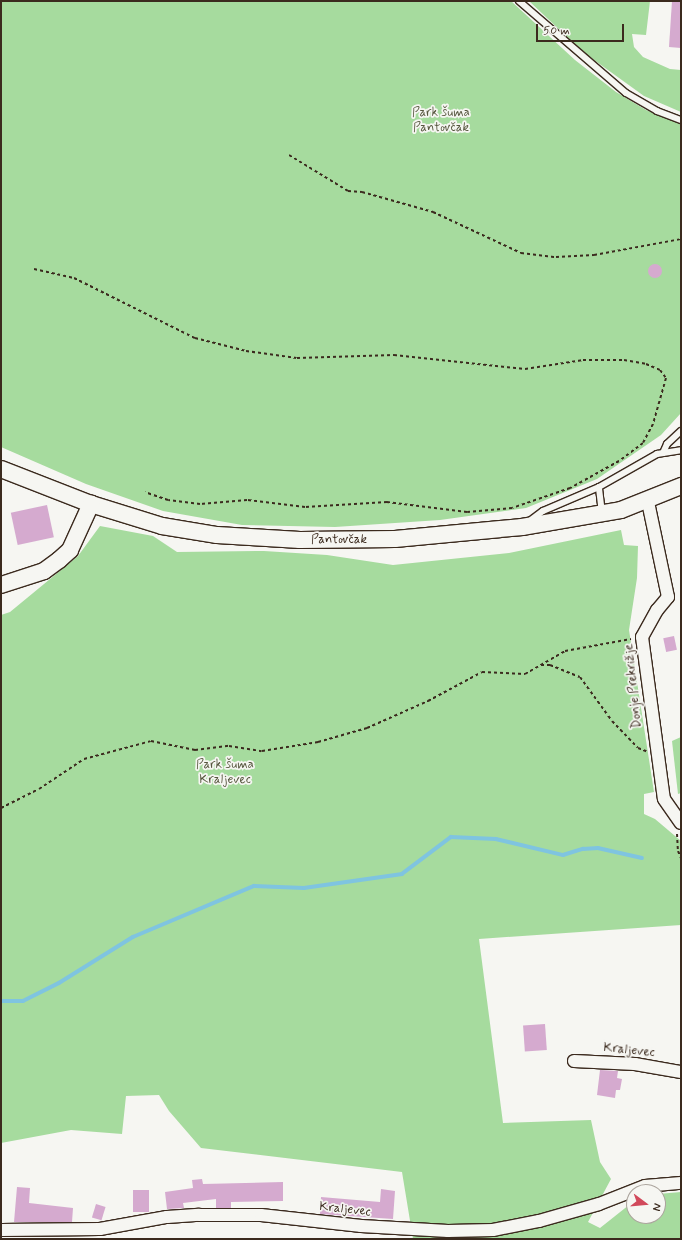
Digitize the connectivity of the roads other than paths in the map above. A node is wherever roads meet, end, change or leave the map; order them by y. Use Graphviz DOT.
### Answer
graph roads {
  1 [pos="519,1"];
  2 [pos="681,120"];
  3 [pos="681,431"];
  4 [pos="681,450"];
  5 [pos="663,453"];
  6 [pos="1,469"];
  7 [pos="681,486"];
  8 [pos="598,487"];
  9 [pos="648,502"];
  10 [pos="91,504"];
  11 [pos="602,514"];
  12 [pos="522,527"];
  13 [pos="1,585"];
  14 [pos="679,822"];
  15 [pos="574,1061"];
  16 [pos="681,1072"];
  17 [pos="681,1183"];
  18 [pos="1,1230"];
  1 -- 2 [label="lane"];
  3 -- 5 [label="lane"];
  4 -- 5 [label="lane"];
  5 -- 8 [label="lane"];
  6 -- 10 [label="main road, Pantovčak"];
  7 -- 9 [label="main road, Pantovčak"];
  8 -- 11 [label="lane"];
  8 -- 12 [label="lane"];
  9 -- 11 [label="main road, Pantovčak"];
  9 -- 14 [label="street, Donje Prekrižje"];
  10 -- 12 [label="main road, Pantovčak"];
  10 -- 13 [label="main road"];
  11 -- 12 [label="main road, Pantovčak"];
  15 -- 16 [label="street, Kraljevec"];
  17 -- 18 [label="street, Kraljevec"];
}
